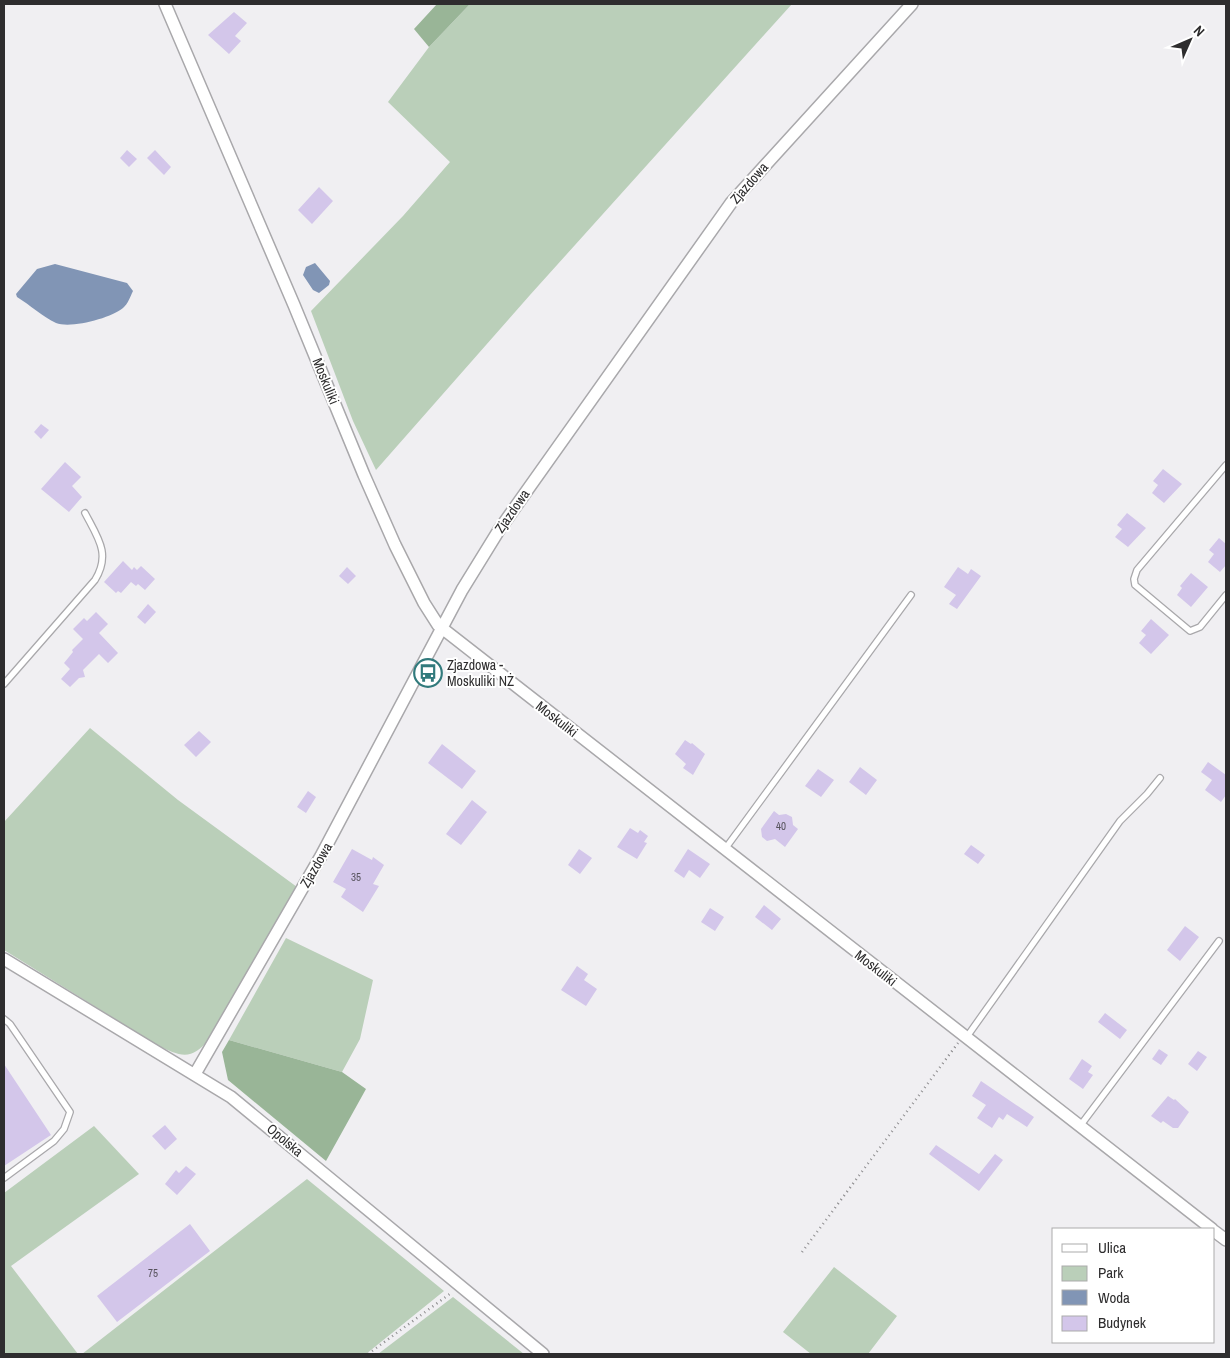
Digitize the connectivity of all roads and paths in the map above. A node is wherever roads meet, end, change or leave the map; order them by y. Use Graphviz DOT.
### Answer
graph roads {
  1 [pos="165,4"];
  2 [pos="912,4"];
  3 [pos="1226,465"];
  4 [pos="85,513"];
  5 [pos="911,595"];
  6 [pos="1226,595"];
  7 [pos="442,628"];
  8 [pos="4,684"];
  9 [pos="1160,778"];
  10 [pos="725,849"];
  11 [pos="1219,941"];
  12 [pos="4,959"];
  13 [pos="4,1019"];
  14 [pos="964,1037"];
  15 [pos="195,1074"];
  16 [pos="1080,1126"];
  17 [pos="4,1178"];
  18 [pos="1210,1228"];
  19 [pos="1215,1232"];
  20 [pos="1226,1240"];
  21 [pos="802,1252"];
  22 [pos="460,1285"];
  23 [pos="368,1354"];
  24 [pos="543,1354"];
  1 -- 7 [label="street, Moskuliki"];
  2 -- 7 [label="street, Zjazdowa"];
  3 -- 6 [label="lane"];
  4 -- 8 [label="lane"];
  5 -- 10 [label="lane"];
  7 -- 10 [label="street, Moskuliki"];
  7 -- 15 [label="street, Zjazdowa"];
  9 -- 14 [label="lane"];
  10 -- 14 [label="street, Moskuliki"];
  11 -- 16 [label="lane"];
  12 -- 15 [label="street, Opolska"];
  13 -- 17 [label="lane"];
  14 -- 16 [label="street, Moskuliki"];
  14 -- 21 [label="path"];
  15 -- 22 [label="street, Opolska"];
  16 -- 18 [label="street, Moskuliki"];
  19 -- 20 [label="street, Moskuliki"];
  22 -- 23 [label="path"];
  22 -- 24 [label="street, Opolska"];
}
